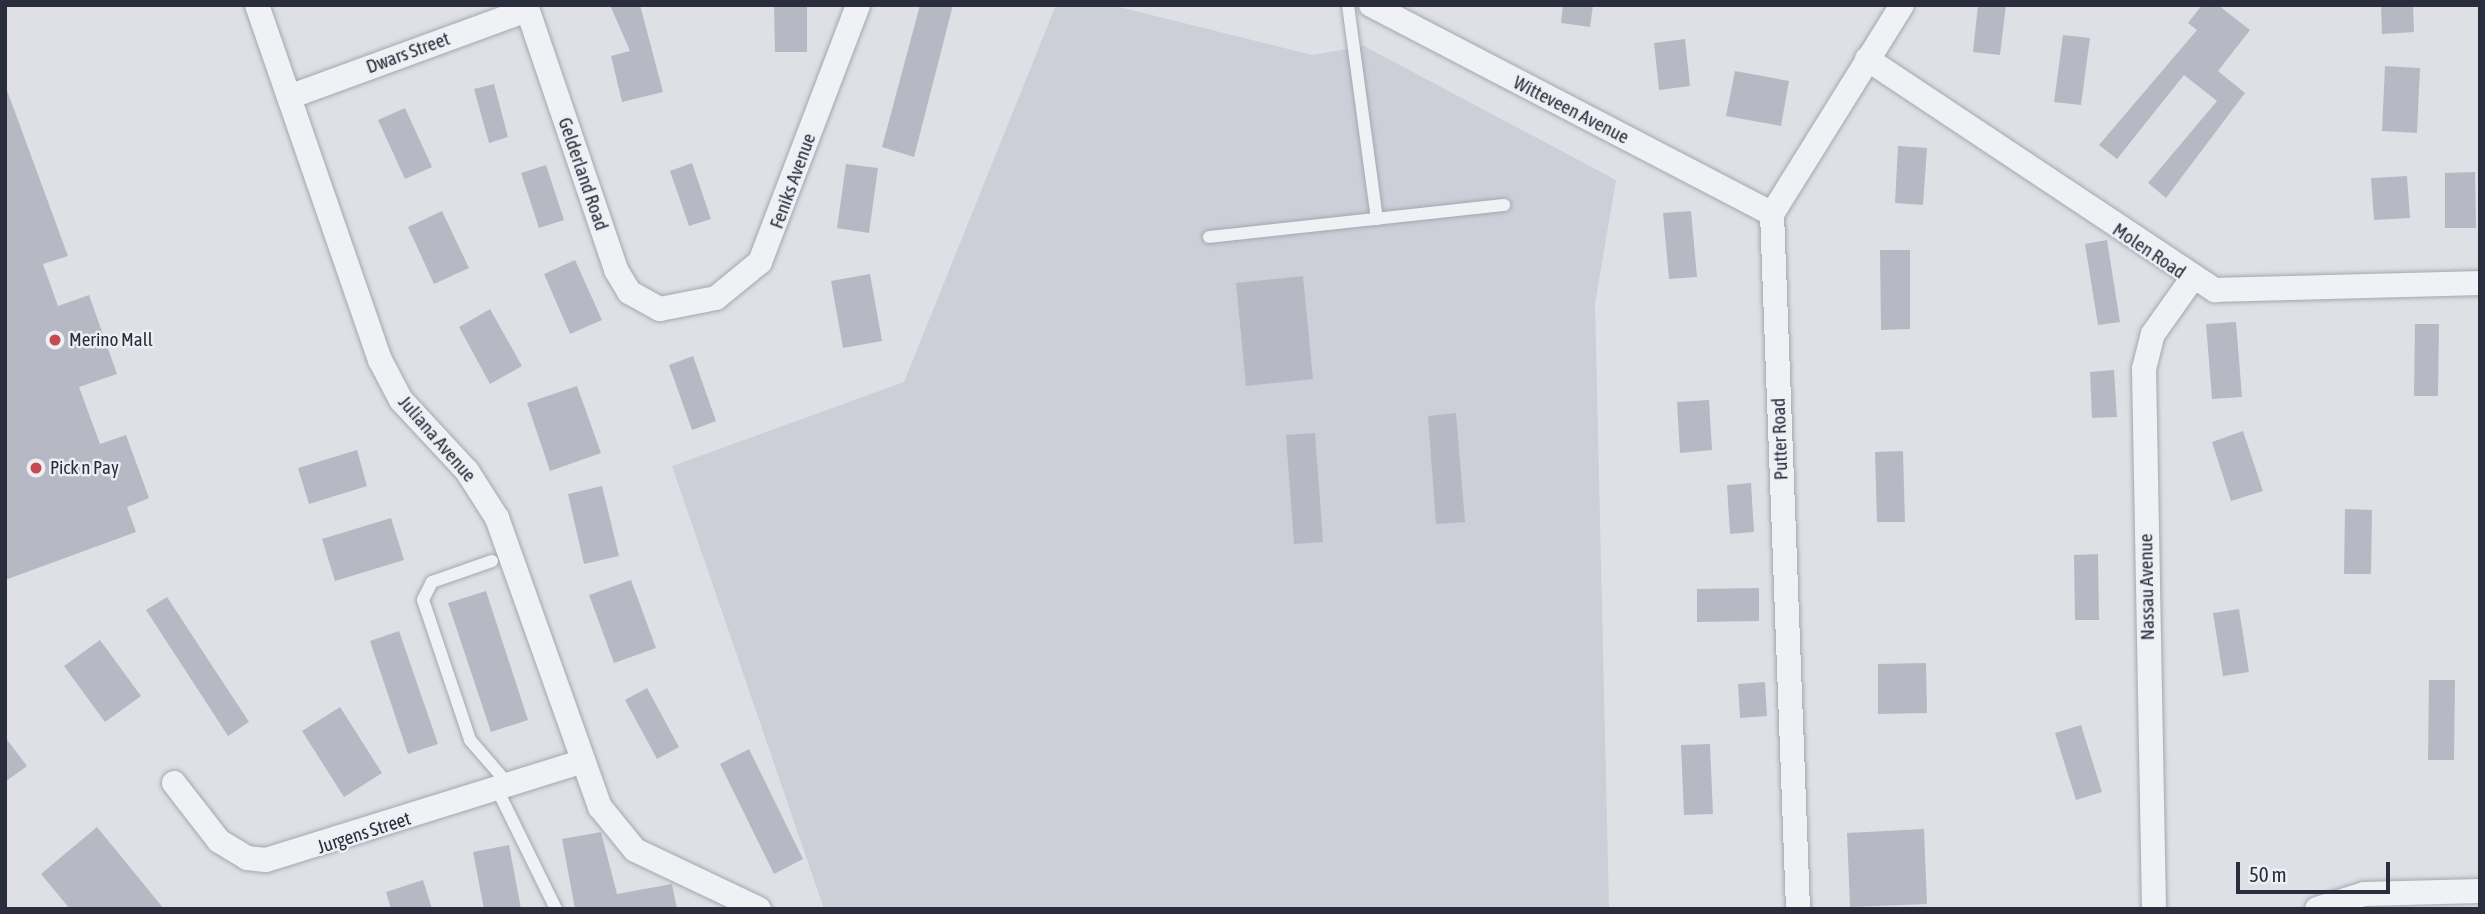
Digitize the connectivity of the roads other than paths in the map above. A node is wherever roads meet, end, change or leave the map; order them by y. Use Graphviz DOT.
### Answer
graph roads {
  1 [pos="257,5"];
  2 [pos="858,5"];
  3 [pos="1348,5"];
  4 [pos="1371,5"];
  5 [pos="1902,5"];
  6 [pos="527,8"];
  7 [pos="1867,59"];
  8 [pos="289,97"];
  9 [pos="1504,205"];
  10 [pos="1772,214"];
  11 [pos="1377,219"];
  12 [pos="1209,237"];
  13 [pos="2192,279"];
  14 [pos="2480,283"];
  15 [pos="675,309"];
  16 [pos="492,561"];
  17 [pos="580,762"];
  18 [pos="174,783"];
  19 [pos="503,787"];
  20 [pos="2480,891"];
  21 [pos="556,909"];
  22 [pos="759,909"];
  23 [pos="1798,909"];
  24 [pos="2154,909"];
  25 [pos="2317,909"];
  1 -- 8 [label="street, Juliana Avenue"];
  2 -- 15 [label="street, Feniks Avenue"];
  3 -- 11 [label="lane"];
  4 -- 10 [label="street, Witteveen Avenue"];
  5 -- 7 [label="street"];
  6 -- 8 [label="street, Dwars Street"];
  6 -- 15 [label="street, Gelderland Road"];
  7 -- 10 [label="street"];
  7 -- 13 [label="street, Molen Road"];
  8 -- 17 [label="street, Juliana Avenue"];
  9 -- 11 [label="lane"];
  10 -- 23 [label="street, Putter Road"];
  11 -- 12 [label="lane"];
  13 -- 14 [label="street, Molen Road"];
  13 -- 24 [label="street, Nassau Avenue"];
  16 -- 19 [label="lane"];
  17 -- 19 [label="street, Jurgens Street"];
  17 -- 22 [label="street, Juliana Avenue"];
  18 -- 19 [label="street, Jurgens Street"];
  19 -- 21 [label="lane"];
  20 -- 25 [label="street"];
}
